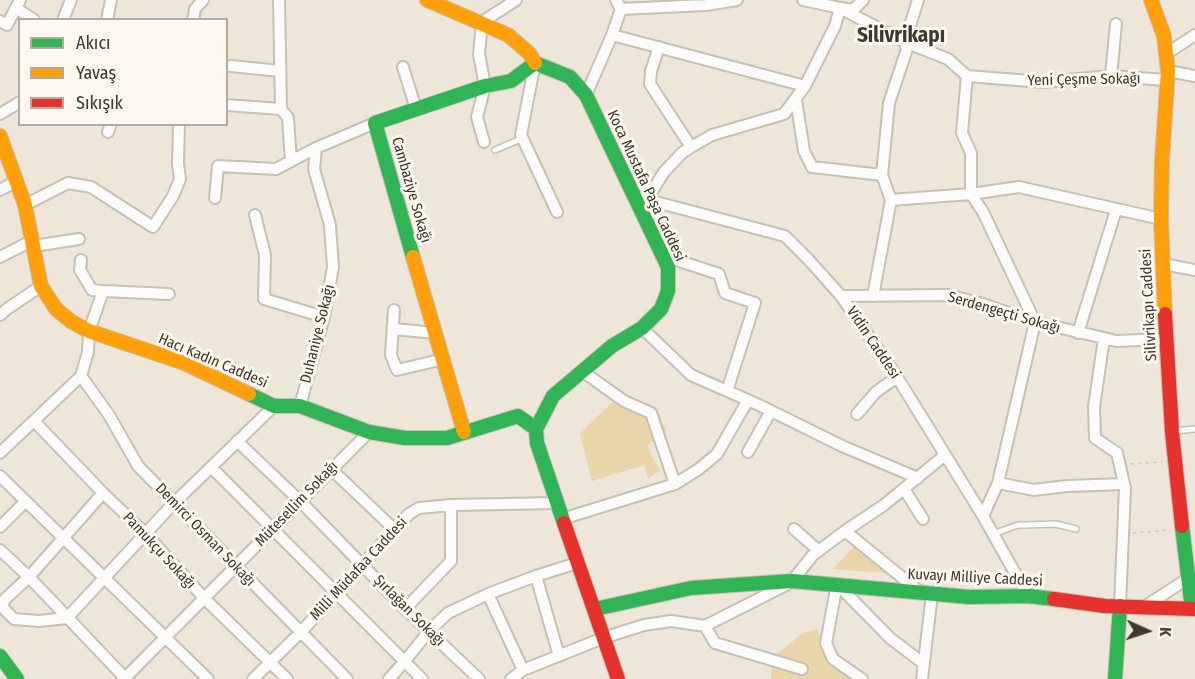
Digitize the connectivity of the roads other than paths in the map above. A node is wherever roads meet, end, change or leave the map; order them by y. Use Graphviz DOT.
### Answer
graph roads {
  1 [pos="70,0"];
  2 [pos="111,0"];
  3 [pos="203,0"];
  4 [pos="279,0"];
  5 [pos="427,0"];
  6 [pos="516,0"];
  7 [pos="737,0"];
  8 [pos="803,0"];
  9 [pos="863,0"];
  10 [pos="918,0"];
  11 [pos="1151,0"];
  12 [pos="706,2"];
  13 [pos="18,4"];
  14 [pos="841,4"];
  15 [pos="619,5"];
  16 [pos="32,18"];
  17 [pos="64,18"];
  18 [pos="107,18"];
  19 [pos="193,18"];
  20 [pos="0,21"];
  21 [pos="482,22"];
  22 [pos="1116,24"];
  23 [pos="612,35"];
  24 [pos="1195,35"];
  25 [pos="905,42"];
  26 [pos="659,47"];
  27 [pos="1166,54"];
  28 [pos="535,63"];
  29 [pos="231,66"];
  30 [pos="403,67"];
  31 [pos="280,70"];
  32 [pos="967,76"];
  33 [pos="1111,76"];
  34 [pos="1167,76"];
  35 [pos="1195,76"];
  36 [pos="485,86"];
  37 [pos="805,86"];
  38 [pos="586,95"];
  39 [pos="796,100"];
  40 [pos="18,103"];
  41 [pos="228,105"];
  42 [pos="281,109"];
  43 [pos="416,110"];
  44 [pos="0,114"];
  45 [pos="375,123"];
  46 [pos="179,126"];
  47 [pos="0,136"];
  48 [pos="522,136"];
  49 [pos="484,142"];
  50 [pos="691,147"];
  51 [pos="316,148"];
  52 [pos="495,150"];
  53 [pos="291,161"];
  54 [pos="882,175"];
  55 [pos="17,181"];
  56 [pos="0,190"];
  57 [pos="970,194"];
  58 [pos="633,196"];
  59 [pos="215,198"];
  60 [pos="648,198"];
  61 [pos="891,200"];
  62 [pos="25,205"];
  63 [pos="1116,210"];
  64 [pos="557,212"];
  65 [pos="255,215"];
  66 [pos="1161,219"];
  67 [pos="79,239"];
  68 [pos="34,243"];
  69 [pos="661,255"];
  70 [pos="0,257"];
  71 [pos="81,260"];
  72 [pos="1163,264"];
  73 [pos="1195,270"];
  74 [pos="41,286"];
  75 [pos="103,291"];
  76 [pos="170,294"];
  77 [pos="841,296"];
  78 [pos="873,296"];
  79 [pos="394,310"];
  80 [pos="0,315"];
  81 [pos="324,317"];
  82 [pos="1035,322"];
  83 [pos="642,328"];
  84 [pos="394,329"];
  85 [pos="89,331"];
  86 [pos="435,333"];
  87 [pos="1078,333"];
  88 [pos="1104,339"];
  89 [pos="1166,339"];
  90 [pos="444,359"];
  91 [pos="582,371"];
  92 [pos="81,376"];
  93 [pos="897,377"];
  94 [pos="727,392"];
  95 [pos="748,400"];
  96 [pos="274,406"];
  97 [pos="300,406"];
  98 [pos="771,411"];
  99 [pos="857,414"];
  100 [pos="34,421"];
  101 [pos="536,429"];
  102 [pos="1195,429"];
  103 [pos="369,432"];
  104 [pos="464,432"];
  105 [pos="1172,432"];
  106 [pos="237,441"];
  107 [pos="748,452"];
  108 [pos="0,453"];
  109 [pos="945,455"];
  110 [pos="212,468"];
  111 [pos="331,469"];
  112 [pos="0,476"];
  113 [pos="918,478"];
  114 [pos="998,483"];
  115 [pos="675,484"];
  116 [pos="1124,484"];
  117 [pos="904,489"];
  118 [pos="103,494"];
  119 [pos="300,501"];
  120 [pos="24,502"];
  121 [pos="558,503"];
  122 [pos="173,504"];
  123 [pos="451,505"];
  124 [pos="983,516"];
  125 [pos="562,519"];
  126 [pos="923,519"];
  127 [pos="0,527"];
  128 [pos="794,529"];
  129 [pos="1076,529"];
  130 [pos="395,530"];
  131 [pos="272,531"];
  132 [pos="845,531"];
  133 [pos="145,533"];
  134 [pos="993,534"];
  135 [pos="64,537"];
  136 [pos="0,550"];
  137 [pos="819,551"];
  138 [pos="577,563"];
  139 [pos="362,564"];
  140 [pos="236,566"];
  141 [pos="536,576"];
  142 [pos="29,577"];
  143 [pos="104,578"];
  144 [pos="1187,579"];
  145 [pos="792,581"];
  146 [pos="837,584"];
  147 [pos="335,592"];
  148 [pos="926,593"];
  149 [pos="488,594"];
  150 [pos="1028,596"];
  151 [pos="204,598"];
  152 [pos="1120,606"];
  153 [pos="1144,607"];
  154 [pos="405,609"];
  155 [pos="595,609"];
  156 [pos="1194,609"];
  157 [pos="67,618"];
  158 [pos="705,626"];
  159 [pos="429,631"];
  160 [pos="301,632"];
  161 [pos="164,637"];
  162 [pos="603,638"];
  163 [pos="559,656"];
  164 [pos="0,658"];
  165 [pos="269,662"];
  166 [pos="405,662"];
  167 [pos="924,664"];
  168 [pos="802,669"];
  169 [pos="523,670"];
  170 [pos="17,679"];
  171 [pos="124,679"];
  172 [pos="208,679"];
  173 [pos="253,679"];
  174 [pos="286,679"];
  175 [pos="347,679"];
  176 [pos="388,679"];
  177 [pos="422,679"];
  178 [pos="479,679"];
  179 [pos="511,679"];
  180 [pos="618,679"];
  181 [pos="862,679"];
  182 [pos="922,679"];
  183 [pos="1115,679"];
  1 -- 17 [label="street"];
  2 -- 18 [label="street"];
  3 -- 19 [label="street"];
  4 -- 31 [label="street"];
  5 -- 21 [label="street"];
  6 -- 21 [label="street"];
  7 -- 12 [label="street"];
  8 -- 14 [label="street"];
  9 -- 14 [label="street"];
  10 -- 25 [label="street"];
  11 -- 27 [label="street, Silivrikapı Caddesi"];
  12 -- 15 [label="street"];
  13 -- 16 [label="street"];
  13 -- 20 [label="street"];
  14 -- 25 [label="street"];
  14 -- 37 [label="street"];
  15 -- 23 [label="street"];
  21 -- 28 [label="street"];
  21 -- 36 [label="street"];
  22 -- 33 [label="street"];
  23 -- 26 [label="street"];
  23 -- 38 [label="street"];
  24 -- 27 [label="street"];
  25 -- 32 [label="street"];
  25 -- 54 [label="street"];
  26 -- 37 [label="street"];
  26 -- 50 [label="street"];
  27 -- 34 [label="street, Silivrikapı Caddesi"];
  28 -- 36 [label="street, Cambaziye Sokağı"];
  28 -- 38 [label="street, Koca Mustafa Paşa Caddesi"];
  28 -- 48 [label="street"];
  29 -- 31 [label="street"];
  30 -- 43 [label="street"];
  31 -- 42 [label="street"];
  32 -- 33 [label="street, Yeni Çeşme Sokağı"];
  32 -- 57 [label="street"];
  33 -- 34 [label="street, Yeni Çeşme Sokağı"];
  34 -- 35 [label="street, Yeni Çeşme Sokağı"];
  34 -- 66 [label="street, Silivrikapı Caddesi"];
  36 -- 43 [label="street, Cambaziye Sokağı"];
  36 -- 49 [label="street"];
  37 -- 39 [label="street"];
  38 -- 58 [label="street, Koca Mustafa Paşa Caddesi"];
  39 -- 50 [label="street"];
  39 -- 54 [label="street"];
  40 -- 44 [label="street"];
  41 -- 42 [label="street"];
  42 -- 53 [label="street"];
  43 -- 45 [label="street, Cambaziye Sokağı"];
  45 -- 51 [label="street"];
  45 -- 86 [label="street, Cambaziye Sokağı"];
  46 -- 62 [label="street"];
  47 -- 55 [label="street, Hacı Kadın Caddesi"];
  48 -- 52 [label="lane"];
  48 -- 64 [label="street"];
  50 -- 60 [label="street"];
  51 -- 53 [label="street"];
  51 -- 81 [label="street, Duhaniye Sokağı"];
  53 -- 59 [label="street"];
  54 -- 61 [label="street"];
  55 -- 56 [label="street"];
  55 -- 62 [label="street, Hacı Kadın Caddesi"];
  57 -- 61 [label="street"];
  57 -- 63 [label="street"];
  57 -- 82 [label="street"];
  58 -- 60 [label="street, Vidin Caddesi"];
  58 -- 69 [label="street, Koca Mustafa Paşa Caddesi"];
  60 -- 77 [label="street, Vidin Caddesi"];
  61 -- 78 [label="street"];
  62 -- 68 [label="street, Hacı Kadın Caddesi"];
  63 -- 66 [label="street"];
  63 -- 87 [label="street"];
  65 -- 81 [label="street"];
  66 -- 72 [label="street, Silivrikapı Caddesi"];
  67 -- 68 [label="street"];
  68 -- 70 [label="street"];
  68 -- 74 [label="street, Hacı Kadın Caddesi"];
  69 -- 83 [label="street, Koca Mustafa Paşa Caddesi"];
  69 -- 94 [label="street"];
  71 -- 75 [label="street"];
  72 -- 73 [label="street"];
  72 -- 89 [label="street, Silivrikapı Caddesi"];
  74 -- 80 [label="street"];
  74 -- 85 [label="street, Hacı Kadın Caddesi"];
  75 -- 76 [label="street"];
  75 -- 85 [label="street"];
  77 -- 78 [label="street, Serdengeçti Sokağı"];
  77 -- 93 [label="street, Vidin Caddesi"];
  78 -- 82 [label="street, Serdengeçti Sokağı"];
  79 -- 84 [label="street"];
  81 -- 97 [label="street, Duhaniye Sokağı"];
  82 -- 87 [label="street, Serdengeçti Sokağı"];
  82 -- 114 [label="street"];
  83 -- 91 [label="street, Koca Mustafa Paşa Caddesi"];
  83 -- 94 [label="street"];
  84 -- 86 [label="street"];
  84 -- 90 [label="street"];
  85 -- 92 [label="street"];
  85 -- 96 [label="street, Hacı Kadın Caddesi"];
  86 -- 90 [label="street, Cambaziye Sokağı"];
  87 -- 88 [label="street, Serdengeçti Sokağı"];
  88 -- 89 [label="street, Serdengeçti Sokağı"];
  88 -- 116 [label="street"];
  89 -- 105 [label="street, Silivrikapı Caddesi"];
  90 -- 104 [label="street, Cambaziye Sokağı"];
  91 -- 101 [label="street, Koca Mustafa Paşa Caddesi"];
  91 -- 115 [label="street"];
  92 -- 100 [label="street"];
  92 -- 122 [label="street, Demirci Osman Sokağı"];
  93 -- 99 [label="street"];
  93 -- 109 [label="street, Vidin Caddesi"];
  94 -- 95 [label="street"];
  95 -- 98 [label="street"];
  95 -- 115 [label="street"];
  96 -- 97 [label="street, Hacı Kadın Caddesi"];
  96 -- 106 [label="street"];
  97 -- 103 [label="street, Hacı Kadın Caddesi"];
  98 -- 107 [label="street"];
  98 -- 113 [label="street"];
  100 -- 108 [label="street"];
  100 -- 118 [label="street, Pamukçu Sokağı"];
  101 -- 104 [label="street, Hacı Kadın Caddesi"];
  101 -- 121 [label="street"];
  102 -- 105 [label="lane"];
  103 -- 104 [label="street, Hacı Kadın Caddesi"];
  103 -- 111 [label="street, Mütesellim Sokağı"];
  105 -- 144 [label="street, Silivrikapı Caddesi"];
  106 -- 110 [label="street"];
  106 -- 119 [label="street, Şırlağan Sokağı"];
  109 -- 113 [label="street"];
  109 -- 124 [label="street, Vidin Caddesi"];
  110 -- 122 [label="street"];
  110 -- 131 [label="street"];
  111 -- 119 [label="street, Mütesellim Sokağı"];
  111 -- 130 [label="street"];
  112 -- 120 [label="street"];
  113 -- 117 [label="street"];
  114 -- 116 [label="street"];
  114 -- 124 [label="street"];
  115 -- 125 [label="street"];
  116 -- 152 [label="street"];
  117 -- 126 [label="street"];
  117 -- 132 [label="street"];
  118 -- 133 [label="street, Pamukçu Sokağı"];
  118 -- 135 [label="street"];
  119 -- 131 [label="street, Mütesellim Sokağı"];
  119 -- 139 [label="street, Şırlağan Sokağı"];
  120 -- 127 [label="street"];
  120 -- 135 [label="street"];
  121 -- 123 [label="street, Milli Müdafaa Caddesi"];
  121 -- 125 [label="street"];
  122 -- 133 [label="street"];
  122 -- 140 [label="street, Demirci Osman Sokağı"];
  123 -- 130 [label="street, Milli Müdafaa Caddesi"];
  123 -- 154 [label="street"];
  124 -- 134 [label="street, Vidin Caddesi"];
  125 -- 138 [label="street"];
  128 -- 137 [label="street"];
  129 -- 134 [label="lane"];
  130 -- 139 [label="street, Milli Müdafaa Caddesi"];
  131 -- 140 [label="street, Mütesellim Sokağı"];
  131 -- 147 [label="street"];
  132 -- 137 [label="street"];
  132 -- 148 [label="street"];
  133 -- 143 [label="street"];
  133 -- 151 [label="street, Pamukçu Sokağı"];
  134 -- 150 [label="street, Vidin Caddesi"];
  135 -- 142 [label="street"];
  135 -- 143 [label="street"];
  136 -- 142 [label="street"];
  137 -- 145 [label="street"];
  138 -- 141 [label="street"];
  138 -- 155 [label="street"];
  139 -- 147 [label="street, Milli Müdafaa Caddesi"];
  139 -- 154 [label="street, Şırlağan Sokağı"];
  140 -- 151 [label="street, Mütesellim Sokağı"];
  140 -- 160 [label="street, Demirci Osman Sokağı"];
  141 -- 149 [label="street"];
  141 -- 163 [label="street"];
  142 -- 157 [label="street"];
  142 -- 157 [label="street"];
  143 -- 157 [label="street"];
  143 -- 161 [label="street"];
  144 -- 153 [label="street"];
  144 -- 156 [label="street, Silivrikapı Caddesi"];
  145 -- 146 [label="street, Kuvayı Milliye Caddesi"];
  145 -- 155 [label="street, Kuvayı Milliye Caddesi"];
  145 -- 158 [label="street"];
  146 -- 148 [label="street, Kuvayı Milliye Caddesi"];
  146 -- 167 [label="street"];
  146 -- 181 [label="street"];
  147 -- 160 [label="street, Milli Müdafaa Caddesi"];
  147 -- 166 [label="street"];
  148 -- 150 [label="street, Kuvayı Milliye Caddesi"];
  148 -- 167 [label="street"];
  149 -- 159 [label="street"];
  149 -- 169 [label="street"];
  150 -- 152 [label="street, Kuvayı Milliye Caddesi"];
  151 -- 161 [label="street, Mütesellim Sokağı"];
  151 -- 165 [label="street, Pamukçu Sokağı"];
  152 -- 153 [label="street, Kuvayı Milliye Caddesi"];
  152 -- 183 [label="street"];
  153 -- 156 [label="street, Kuvayı Milliye Caddesi"];
  154 -- 159 [label="street, Şırlağan Sokağı"];
  155 -- 162 [label="street"];
  157 -- 171 [label="street"];
  158 -- 162 [label="street"];
  158 -- 168 [label="street"];
  159 -- 166 [label="street"];
  159 -- 178 [label="street, Şırlağan Sokağı"];
  160 -- 165 [label="street, Milli Müdafaa Caddesi"];
  160 -- 175 [label="street, Demirci Osman Sokağı"];
  161 -- 171 [label="street, Mütesellim Sokağı"];
  161 -- 172 [label="street"];
  162 -- 163 [label="street"];
  162 -- 180 [label="street"];
  163 -- 169 [label="street"];
  164 -- 170 [label="street"];
  165 -- 173 [label="street, Milli Müdafaa Caddesi"];
  165 -- 174 [label="street, Pamukçu Sokağı"];
  166 -- 176 [label="street"];
  166 -- 177 [label="street"];
  167 -- 182 [label="street"];
  169 -- 179 [label="street"];
}
